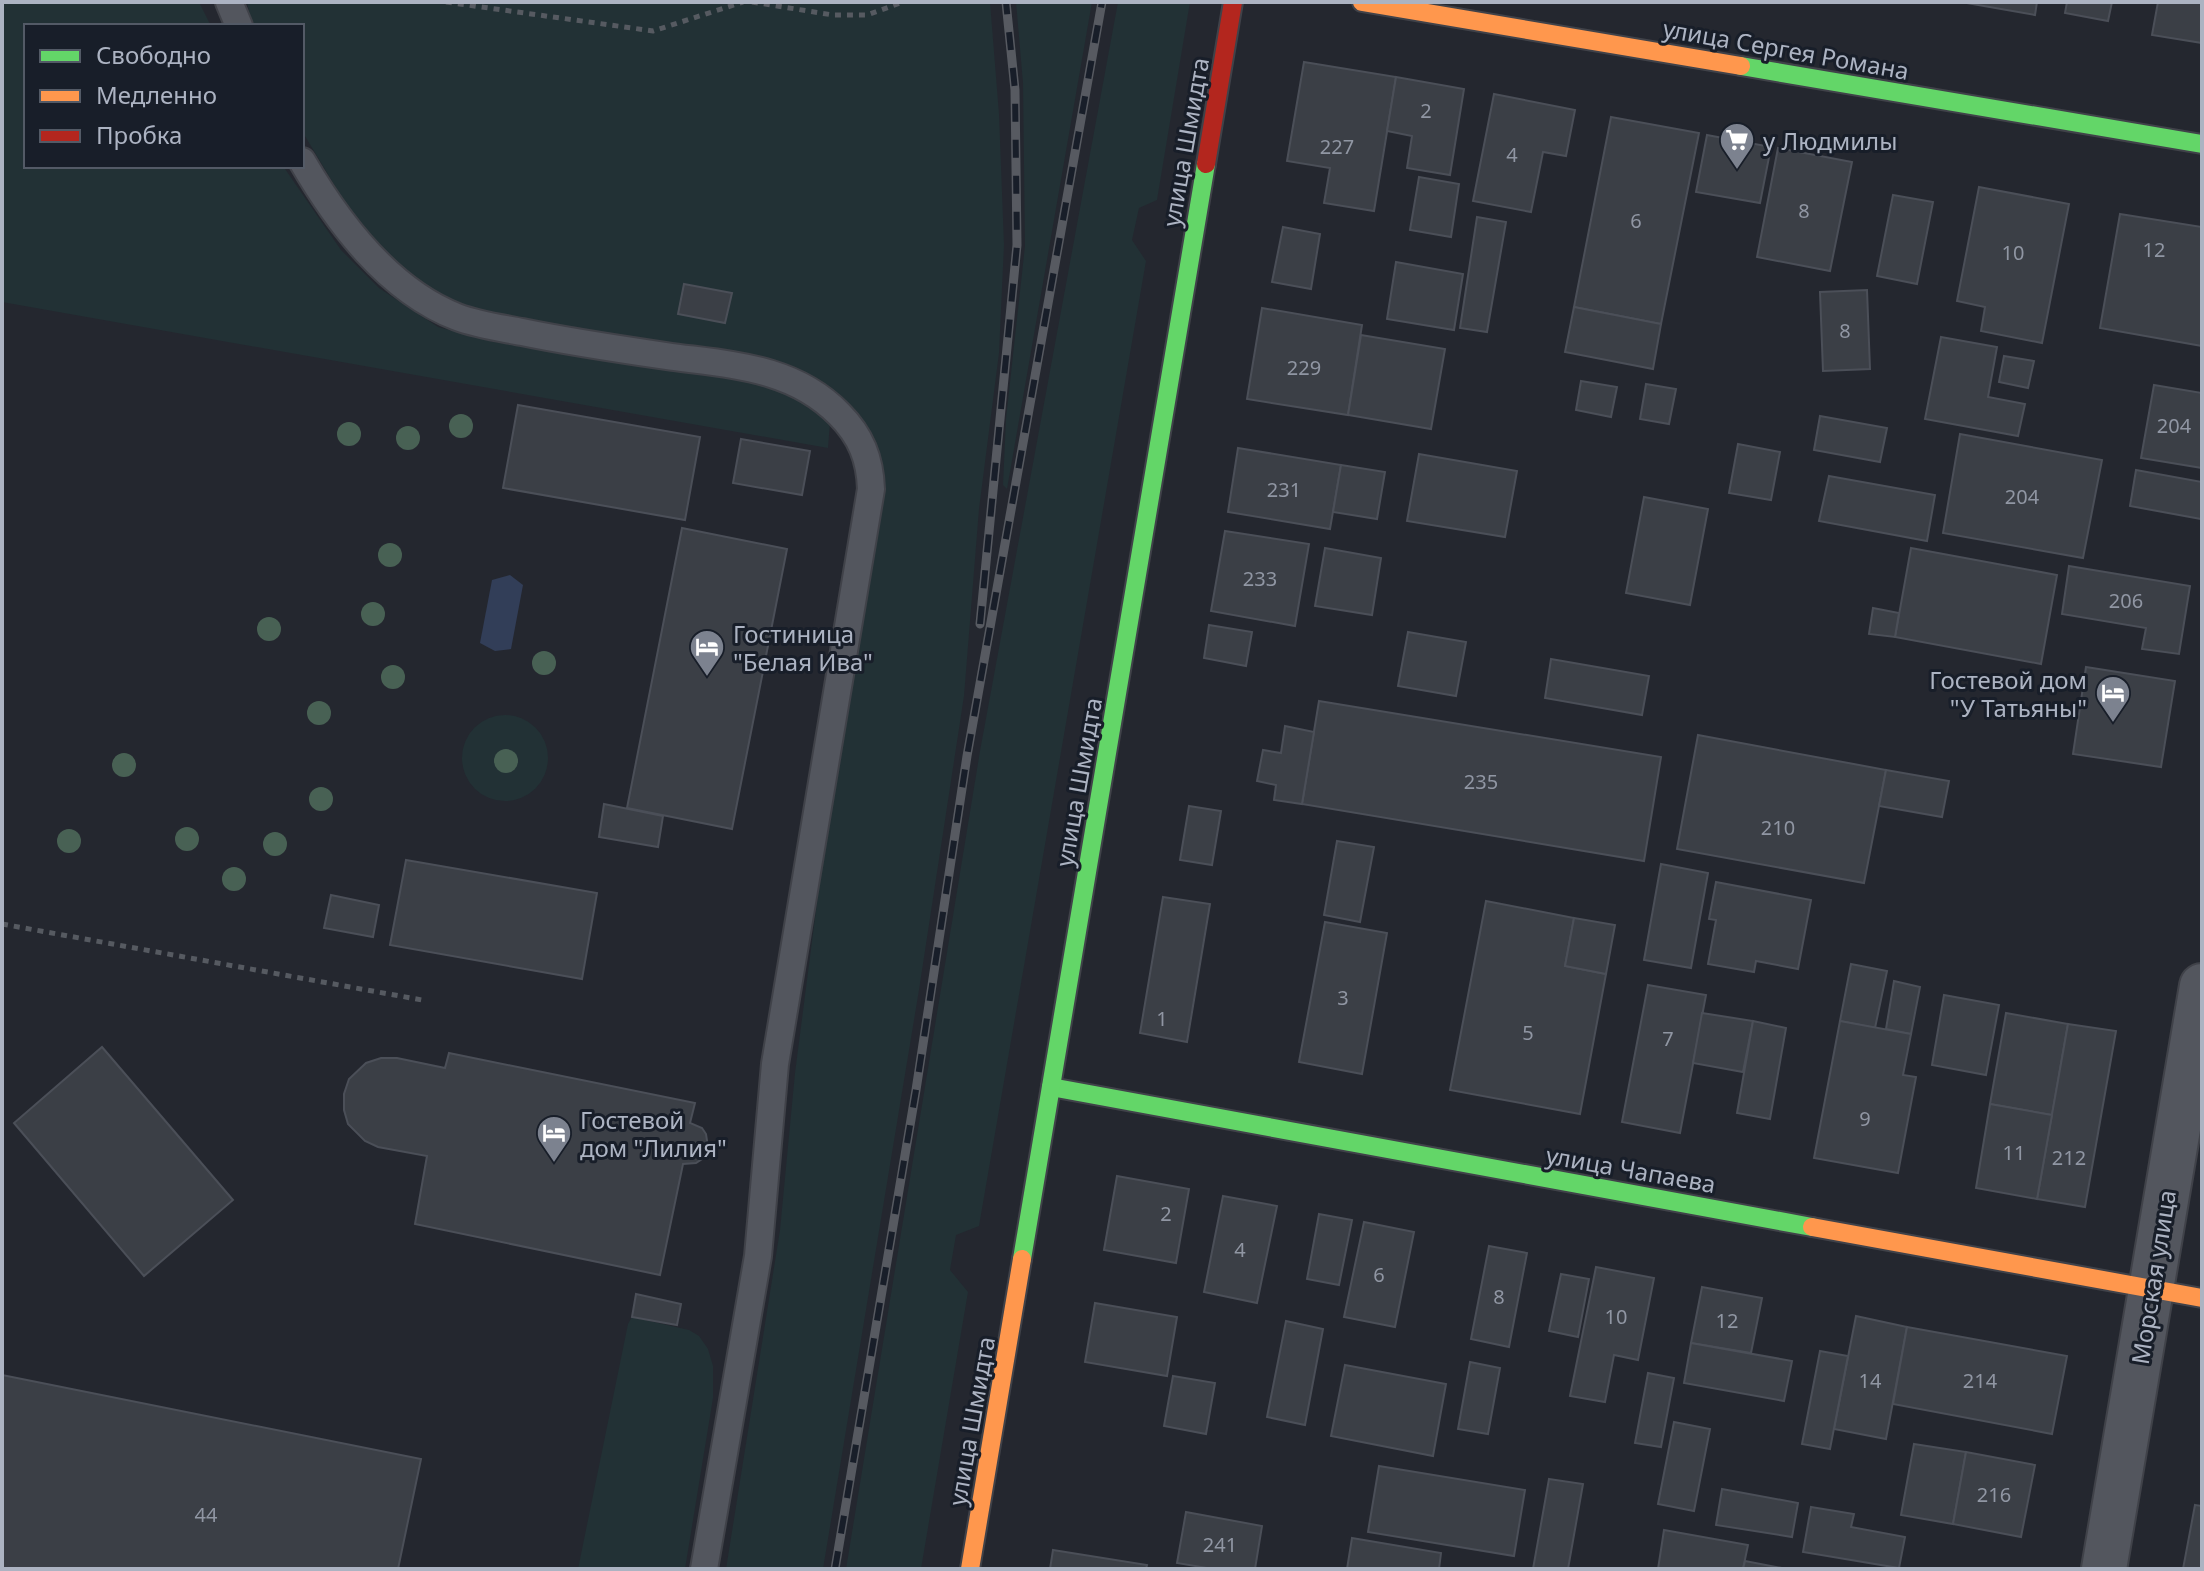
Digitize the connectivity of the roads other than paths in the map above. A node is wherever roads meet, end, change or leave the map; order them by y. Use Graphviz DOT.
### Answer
graph roads {
  1 [pos="229,2"];
  2 [pos="1233,2"];
  3 [pos="1362,2"];
  4 [pos="238,24"];
  5 [pos="2202,144"];
  6 [pos="304,164"];
  7 [pos="2202,986"];
  8 [pos="1051,1087"];
  9 [pos="2151,1289"];
  10 [pos="2202,1298"];
  11 [pos="704,1569"];
  12 [pos="970,1569"];
  13 [pos="2104,1569"];
  1 -- 4 [label="lane"];
  2 -- 8 [label="street, улица Шмидта"];
  3 -- 5 [label="street, улица Сергея Романа"];
  6 -- 11 [label="lane"];
  7 -- 9 [label="street, Морская улица"];
  8 -- 9 [label="street, улица Чапаева"];
  8 -- 12 [label="street, улица Шмидта"];
  9 -- 10 [label="street, улица Чапаева"];
  9 -- 13 [label="street, Морская улица"];
}
